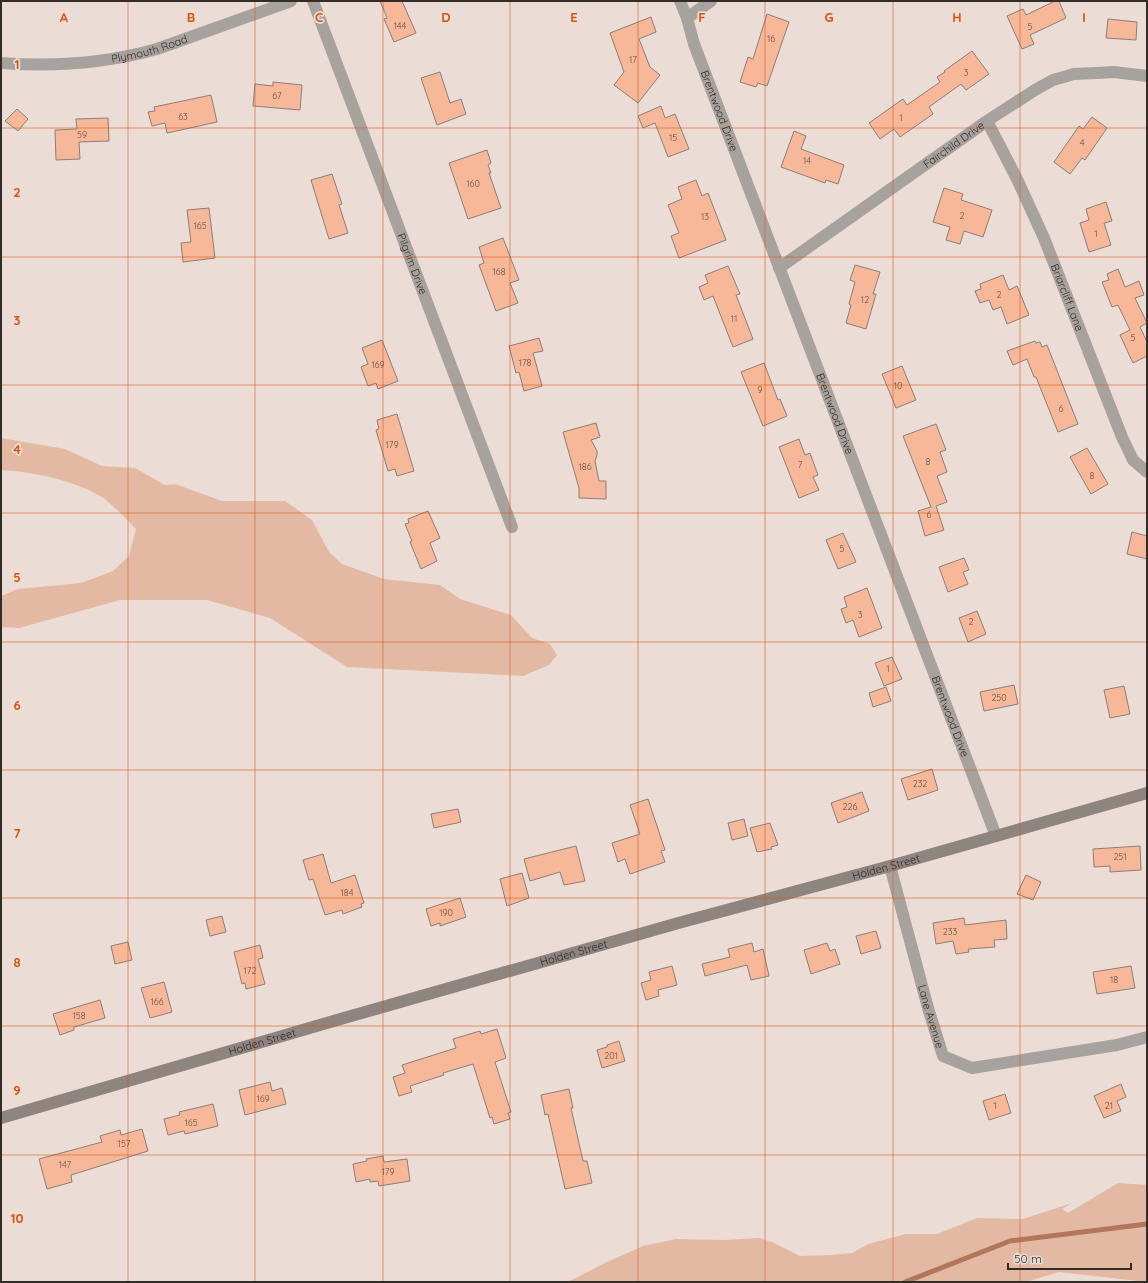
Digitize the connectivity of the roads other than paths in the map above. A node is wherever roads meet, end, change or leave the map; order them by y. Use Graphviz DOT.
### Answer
graph roads {
  1 [pos="290,1"];
  2 [pos="313,1"];
  3 [pos="680,1"];
  4 [pos="711,1"];
  5 [pos="687,18"];
  6 [pos="1,63"];
  7 [pos="1147,76"];
  8 [pos="987,121"];
  9 [pos="779,268"];
  10 [pos="1147,472"];
  11 [pos="512,527"];
  12 [pos="1147,793"];
  13 [pos="996,836"];
  14 [pos="890,866"];
  15 [pos="1147,1037"];
  16 [pos="1,1118"];
  1 -- 6 [label="street, Plymouth Road"];
  2 -- 11 [label="street, Pilgrim Drive"];
  3 -- 5 [label="street, Brentwood Drive"];
  4 -- 5 [label="street"];
  5 -- 9 [label="street, Brentwood Drive"];
  7 -- 8 [label="street, Fairchild Drive"];
  8 -- 9 [label="street, Fairchild Drive"];
  8 -- 10 [label="street, Briarcliff Lane"];
  9 -- 13 [label="street, Brentwood Drive"];
  12 -- 13 [label="main road, Holden Street"];
  13 -- 14 [label="main road, Holden Street"];
  14 -- 15 [label="street, Lane Avenue"];
  14 -- 16 [label="main road, Holden Street"];
}
